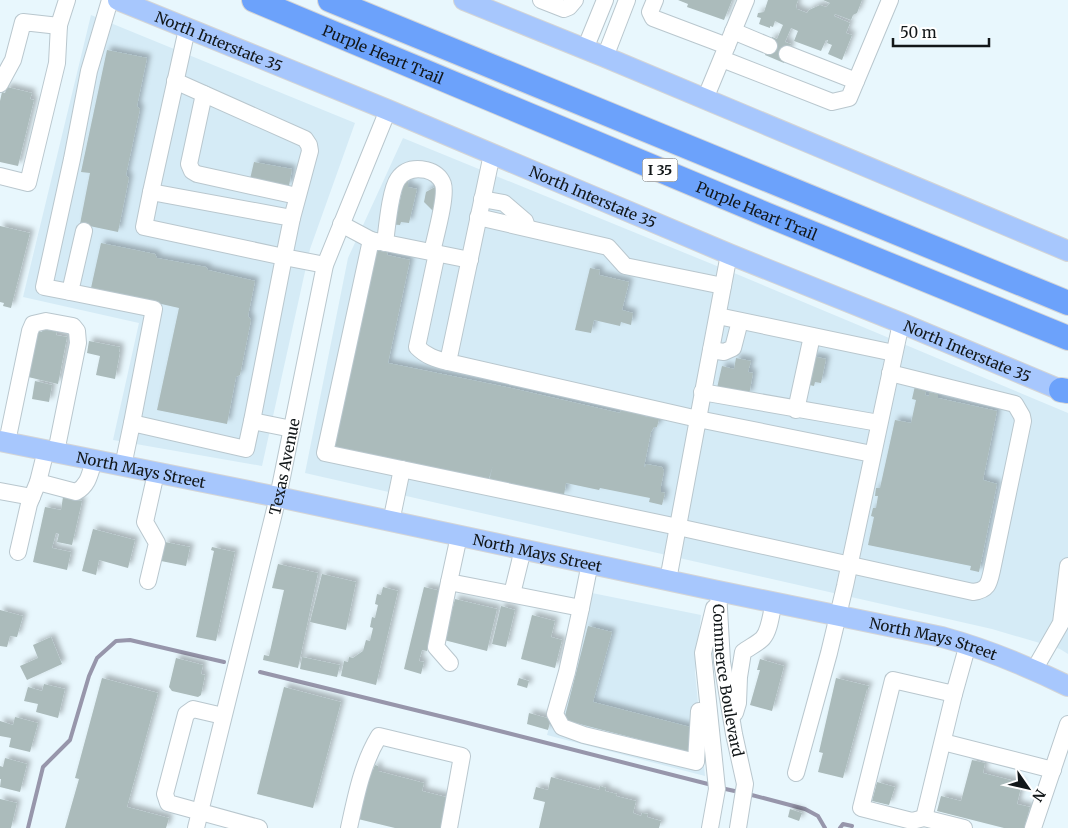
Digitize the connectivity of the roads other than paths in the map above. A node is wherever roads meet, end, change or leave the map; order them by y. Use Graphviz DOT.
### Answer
graph roads {
  1 [pos="67,0"];
  2 [pos="110,0"];
  3 [pos="118,0"];
  4 [pos="254,0"];
  5 [pos="330,0"];
  6 [pos="541,0"];
  7 [pos="574,0"];
  8 [pos="604,0"];
  9 [pos="628,0"];
  10 [pos="655,0"];
  11 [pos="746,0"];
  12 [pos="890,0"];
  13 [pos="476,2"];
  14 [pos="59,26"];
  15 [pos="187,29"];
  16 [pos="727,45"];
  17 [pos="768,46"];
  18 [pos="585,49"];
  19 [pos="787,54"];
  20 [pos="605,57"];
  21 [pos="175,81"];
  22 [pos="856,81"];
  23 [pos="0,84"];
  24 [pos="204,94"];
  25 [pos="705,99"];
  26 [pos="388,110"];
  27 [pos="492,154"];
  28 [pos="0,176"];
  29 [pos="151,192"];
  30 [pos="297,196"];
  31 [pos="482,199"];
  32 [pos="478,217"];
  33 [pos="292,218"];
  34 [pos="341,224"];
  35 [pos="526,228"];
  36 [pos="84,231"];
  37 [pos="378,242"];
  38 [pos="1068,250"];
  39 [pos="434,253"];
  40 [pos="729,254"];
  41 [pos="284,258"];
  42 [pos="470,260"];
  43 [pos="325,265"];
  44 [pos="723,286"];
  45 [pos="70,292"];
  46 [pos="1068,303"];
  47 [pos="718,316"];
  48 [pos="740,321"];
  49 [pos="900,323"];
  50 [pos="812,336"];
  51 [pos="1068,338"];
  52 [pos="711,350"];
  53 [pos="894,353"];
  54 [pos="448,362"];
  55 [pos="890,373"];
  56 [pos="1066,391"];
  57 [pos="702,392"];
  58 [pos="796,410"];
  59 [pos="698,419"];
  60 [pos="252,421"];
  61 [pos="132,423"];
  62 [pos="879,423"];
  63 [pos="292,429"];
  64 [pos="4,441"];
  65 [pos="51,451"];
  66 [pos="872,454"];
  67 [pos="94,460"];
  68 [pos="123,466"];
  69 [pos="402,469"];
  70 [pos="156,473"];
  71 [pos="38,482"];
  72 [pos="0,491"];
  73 [pos="32,497"];
  74 [pos="278,497"];
  75 [pos="391,522"];
  76 [pos="678,527"];
  77 [pos="459,536"];
  78 [pos="523,549"];
  79 [pos="18,552"];
  80 [pos="590,563"];
  81 [pos="850,565"];
  82 [pos="1068,566"];
  83 [pos="668,580"];
  84 [pos="148,581"];
  85 [pos="450,582"];
  86 [pos="1067,587"];
  87 [pos="718,591"];
  88 [pos="512,594"];
  89 [pos="774,602"];
  90 [pos="581,608"];
  91 [pos="838,615"];
  92 [pos="968,644"];
  93 [pos="450,663"];
  94 [pos="1034,670"];
  95 [pos="1068,686"];
  96 [pos="954,694"];
  97 [pos="704,713"];
  98 [pos="224,716"];
  99 [pos="730,716"];
  100 [pos="1068,724"];
  101 [pos="943,742"];
  102 [pos="1053,770"];
  103 [pos="796,773"];
  104 [pos="924,818"];
  105 [pos="198,820"];
  106 [pos="259,828"];
  107 [pos="349,828"];
  108 [pos="449,828"];
  109 [pos="710,828"];
  110 [pos="738,828"];
  111 [pos="964,828"];
  112 [pos="1033,828"];
  1 -- 14 [label="street"];
  2 -- 45 [label="street"];
  3 -- 15 [label="main road, North Interstate 35"];
  4 -- 51 [label="highway, Purple Heart Trail / I 35"];
  5 -- 46 [label="highway, Purple Heart Trail / I 35"];
  6 -- 7 [label="street"];
  8 -- 18 [label="street"];
  9 -- 20 [label="street"];
  10 -- 16 [label="street"];
  11 -- 16 [label="street"];
  12 -- 22 [label="street"];
  13 -- 18 [label="main road"];
  14 -- 23 [label="street"];
  14 -- 28 [label="street"];
  15 -- 21 [label="street"];
  15 -- 26 [label="main road, North Interstate 35"];
  16 -- 17 [label="street"];
  16 -- 22 [label="street"];
  16 -- 25 [label="street"];
  18 -- 20 [label="main road"];
  19 -- 22 [label="street"];
  20 -- 25 [label="main road"];
  21 -- 24 [label="street"];
  21 -- 29 [label="street"];
  24 -- 30 [label="street"];
  24 -- 30 [label="street"];
  25 -- 38 [label="main road"];
  26 -- 27 [label="main road, North Interstate 35"];
  26 -- 34 [label="street, Texas Avenue"];
  27 -- 31 [label="street"];
  27 -- 40 [label="main road, North Interstate 35"];
  29 -- 33 [label="street"];
  29 -- 41 [label="street"];
  30 -- 33 [label="street"];
  31 -- 32 [label="street"];
  31 -- 35 [label="street"];
  32 -- 35 [label="street"];
  32 -- 42 [label="street"];
  33 -- 41 [label="street"];
  34 -- 37 [label="street"];
  34 -- 43 [label="street, Texas Avenue"];
  35 -- 44 [label="street"];
  36 -- 45 [label="street"];
  37 -- 39 [label="street"];
  37 -- 39 [label="street"];
  37 -- 69 [label="street"];
  39 -- 42 [label="street"];
  39 -- 54 [label="street"];
  40 -- 44 [label="street"];
  40 -- 49 [label="main road, North Interstate 35"];
  41 -- 43 [label="street"];
  41 -- 60 [label="street"];
  42 -- 54 [label="street"];
  43 -- 63 [label="street, Texas Avenue"];
  44 -- 47 [label="street"];
  45 -- 61 [label="street"];
  47 -- 48 [label="street"];
  47 -- 52 [label="street"];
  48 -- 50 [label="street"];
  48 -- 52 [label="street"];
  49 -- 53 [label="street"];
  49 -- 56 [label="main road, North Interstate 35"];
  50 -- 53 [label="street"];
  50 -- 58 [label="street"];
  52 -- 57 [label="street"];
  53 -- 55 [label="street"];
  54 -- 59 [label="street"];
  55 -- 62 [label="street"];
  55 -- 81 [label="street"];
  57 -- 58 [label="street"];
  57 -- 59 [label="street"];
  58 -- 62 [label="street"];
  59 -- 66 [label="street"];
  59 -- 76 [label="street"];
  60 -- 61 [label="street"];
  60 -- 63 [label="street"];
  61 -- 68 [label="street"];
  62 -- 66 [label="street"];
  63 -- 74 [label="street, Texas Avenue"];
  64 -- 65 [label="main road, North Mays Street"];
  64 -- 65 [label="street"];
  65 -- 67 [label="main road, North Mays Street"];
  65 -- 71 [label="street"];
  66 -- 81 [label="street"];
  67 -- 68 [label="main road, North Mays Street"];
  67 -- 71 [label="street"];
  68 -- 70 [label="main road, North Mays Street"];
  69 -- 75 [label="street"];
  69 -- 76 [label="street"];
  70 -- 74 [label="main road, North Mays Street"];
  70 -- 84 [label="street"];
  71 -- 73 [label="street"];
  72 -- 73 [label="street"];
  73 -- 79 [label="street"];
  74 -- 75 [label="main road, North Mays Street"];
  74 -- 98 [label="street, Texas Avenue"];
  75 -- 77 [label="main road, North Mays Street"];
  76 -- 81 [label="street"];
  76 -- 83 [label="street"];
  77 -- 78 [label="main road, North Mays Street"];
  77 -- 85 [label="street"];
  78 -- 80 [label="main road, North Mays Street"];
  78 -- 88 [label="street"];
  80 -- 83 [label="main road, North Mays Street"];
  80 -- 90 [label="street"];
  81 -- 91 [label="street"];
  82 -- 86 [label="street"];
  83 -- 87 [label="main road, North Mays Street"];
  85 -- 88 [label="street"];
  85 -- 93 [label="street"];
  86 -- 94 [label="street"];
  87 -- 89 [label="main road, North Mays Street"];
  87 -- 97 [label="street, Commerce Boulevard"];
  87 -- 99 [label="street, Commerce Boulevard"];
  88 -- 90 [label="street"];
  89 -- 91 [label="main road, North Mays Street"];
  89 -- 99 [label="street"];
  90 -- 97 [label="street"];
  91 -- 92 [label="main road, North Mays Street"];
  91 -- 103 [label="street"];
  92 -- 94 [label="main road, North Mays Street"];
  92 -- 96 [label="street"];
  94 -- 95 [label="main road, North Mays Street"];
  96 -- 101 [label="street"];
  96 -- 104 [label="street"];
  97 -- 99 [label="street"];
  97 -- 109 [label="street, Commerce Boulevard"];
  98 -- 105 [label="street, Texas Avenue"];
  98 -- 105 [label="street"];
  99 -- 110 [label="street, Commerce Boulevard"];
  100 -- 102 [label="street"];
  101 -- 102 [label="street"];
  101 -- 104 [label="street"];
  102 -- 112 [label="street"];
  104 -- 111 [label="street"];
  105 -- 106 [label="street"];
  107 -- 108 [label="street"];
}
